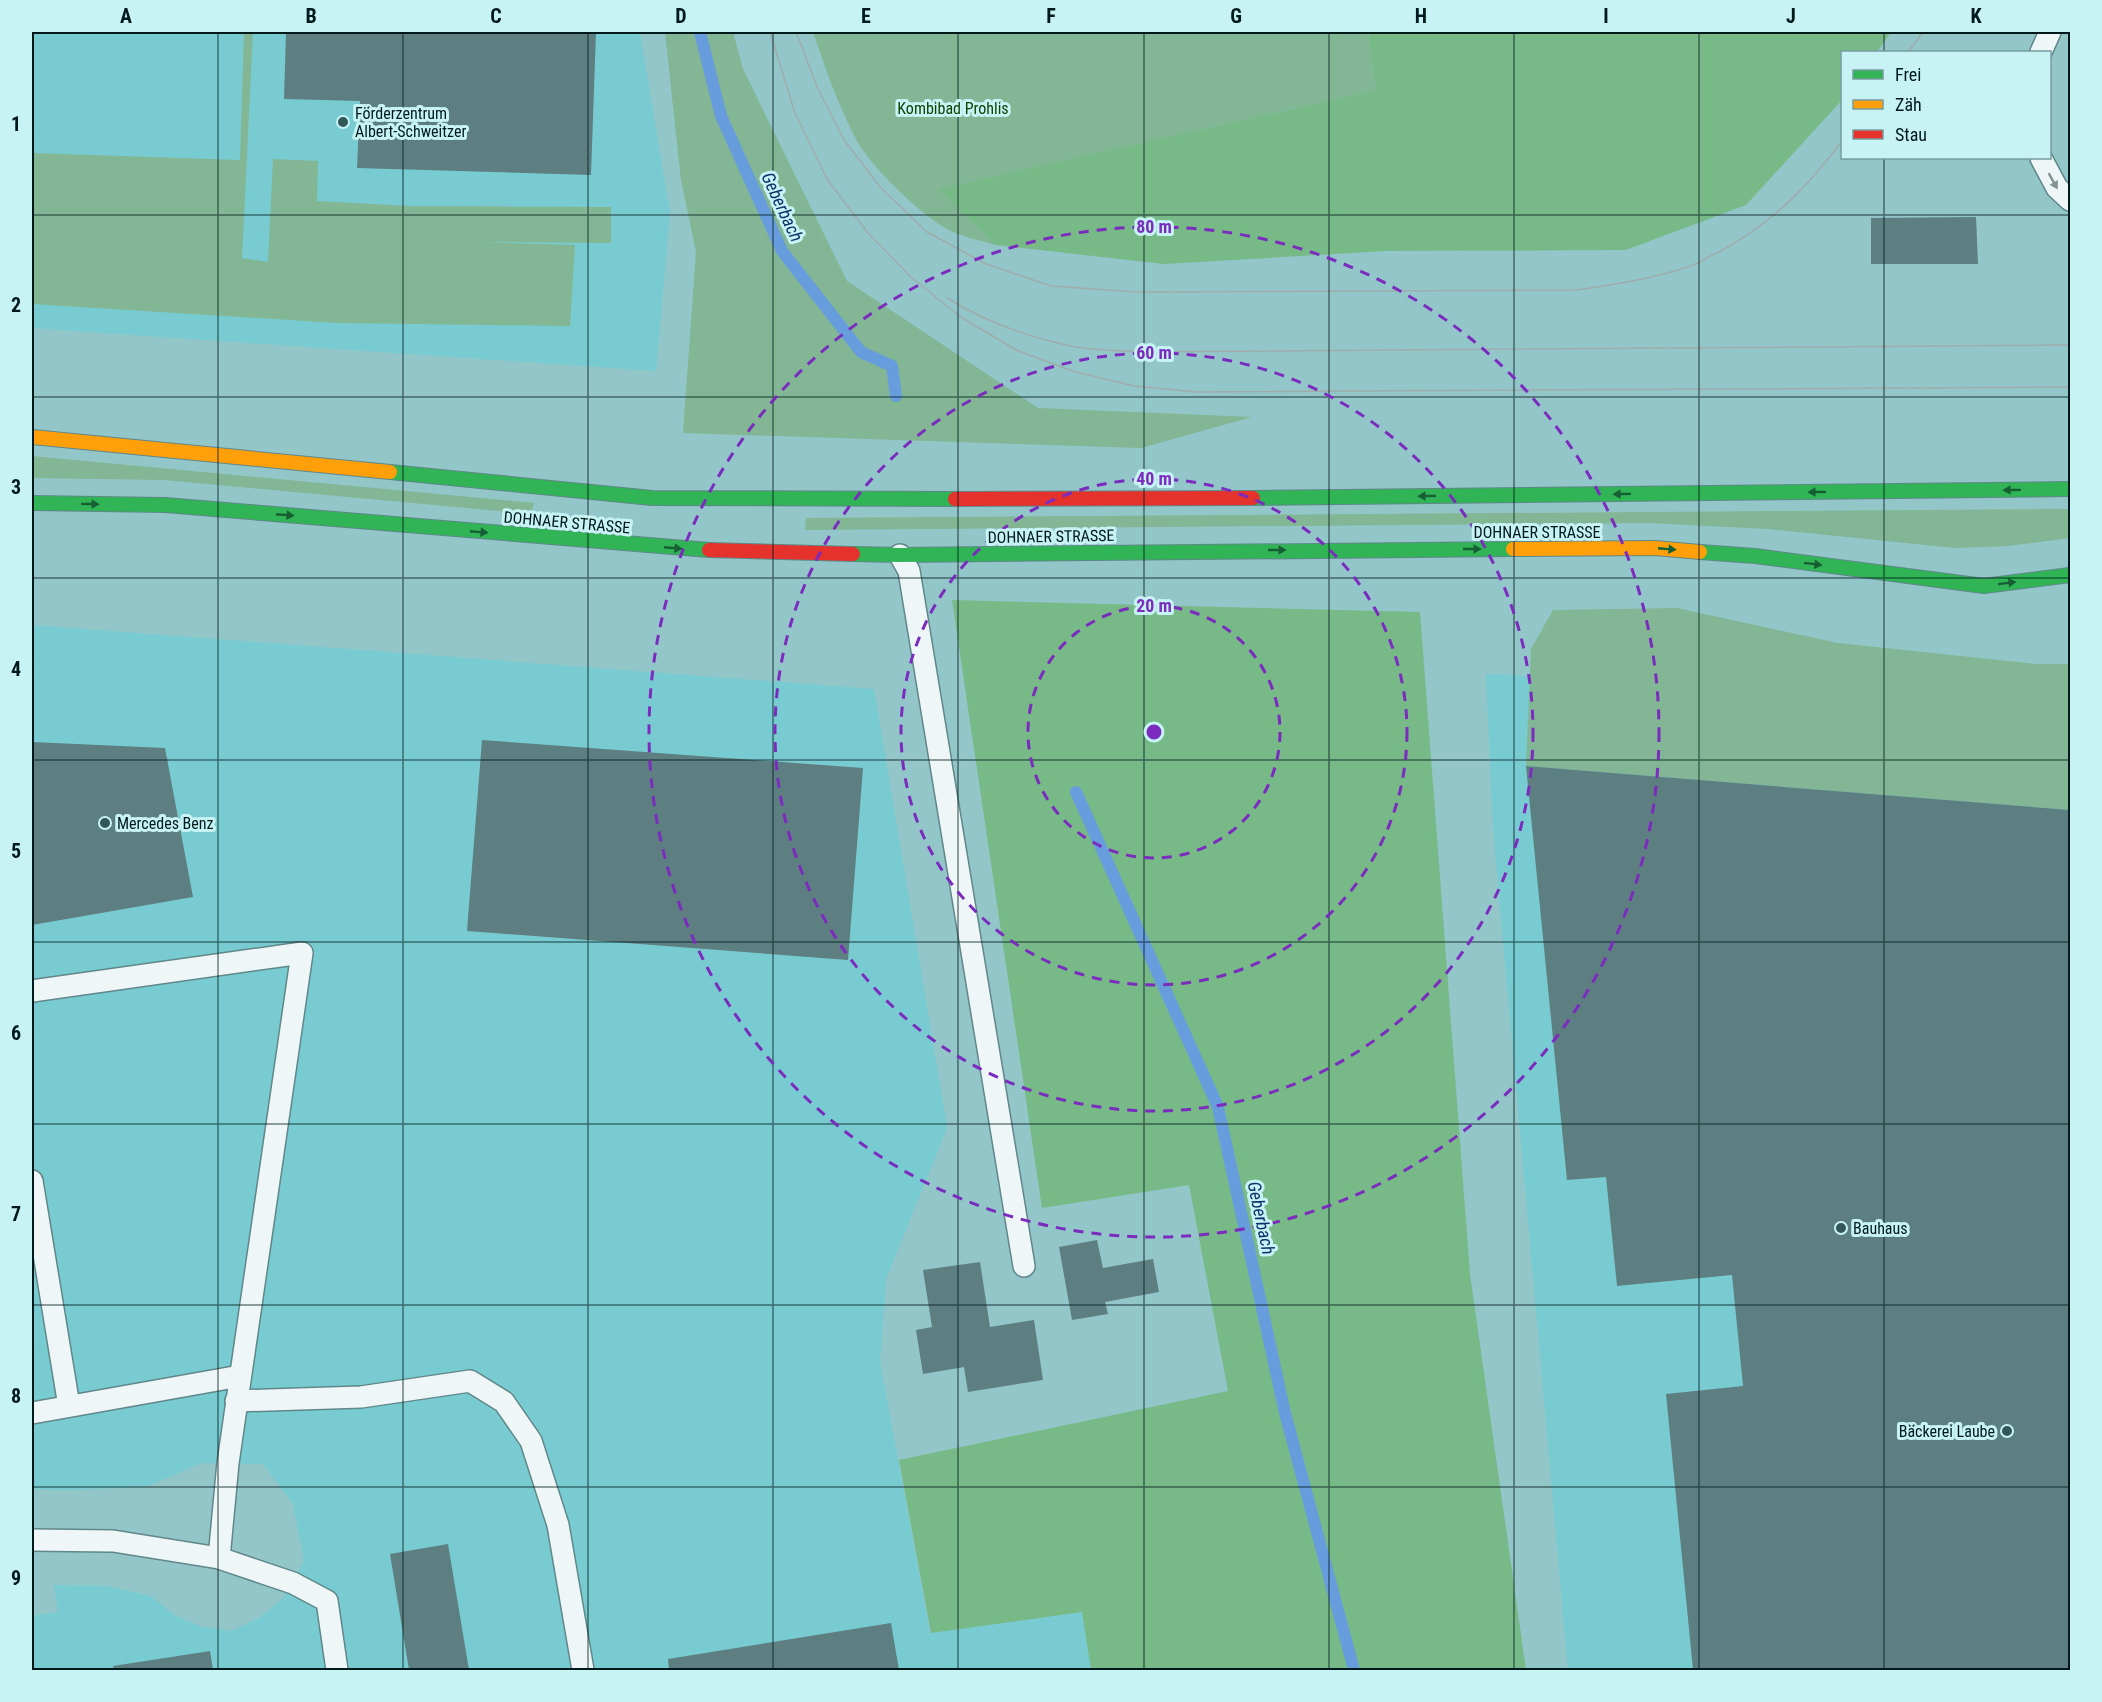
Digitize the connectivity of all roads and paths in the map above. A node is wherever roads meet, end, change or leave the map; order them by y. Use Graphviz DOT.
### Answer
graph roads {
  1 [pos="2050,32"];
  2 [pos="2041,51"];
  3 [pos="2042,159"];
  4 [pos="2070,200"];
  5 [pos="32,437"];
  6 [pos="2070,489"];
  7 [pos="32,503"];
  8 [pos="900,555"];
  9 [pos="2070,575"];
  10 [pos="32,990"];
  11 [pos="32,1180"];
  12 [pos="1024,1266"];
  13 [pos="240,1376"];
  14 [pos="236,1401"];
  15 [pos="69,1406"];
  16 [pos="32,1413"];
  17 [pos="32,1540"];
  18 [pos="219,1558"];
  19 [pos="337,1671"];
  20 [pos="583,1671"];
  1 -- 2 [label="lane"];
  3 -- 4 [label="lane, one-way"];
  6 -- 5 [label="main road, DOHNAER STRASSE, one-way"];
  7 -- 8 [label="main road, DOHNAER STRASSE, one-way"];
  8 -- 9 [label="main road, DOHNAER STRASSE, one-way"];
  8 -- 12 [label="lane"];
  10 -- 13 [label="lane"];
  11 -- 15 [label="lane"];
  13 -- 14 [label="lane"];
  13 -- 15 [label="lane"];
  14 -- 18 [label="lane"];
  14 -- 20 [label="lane"];
  15 -- 16 [label="lane"];
  17 -- 18 [label="lane"];
  18 -- 19 [label="lane"];
}
